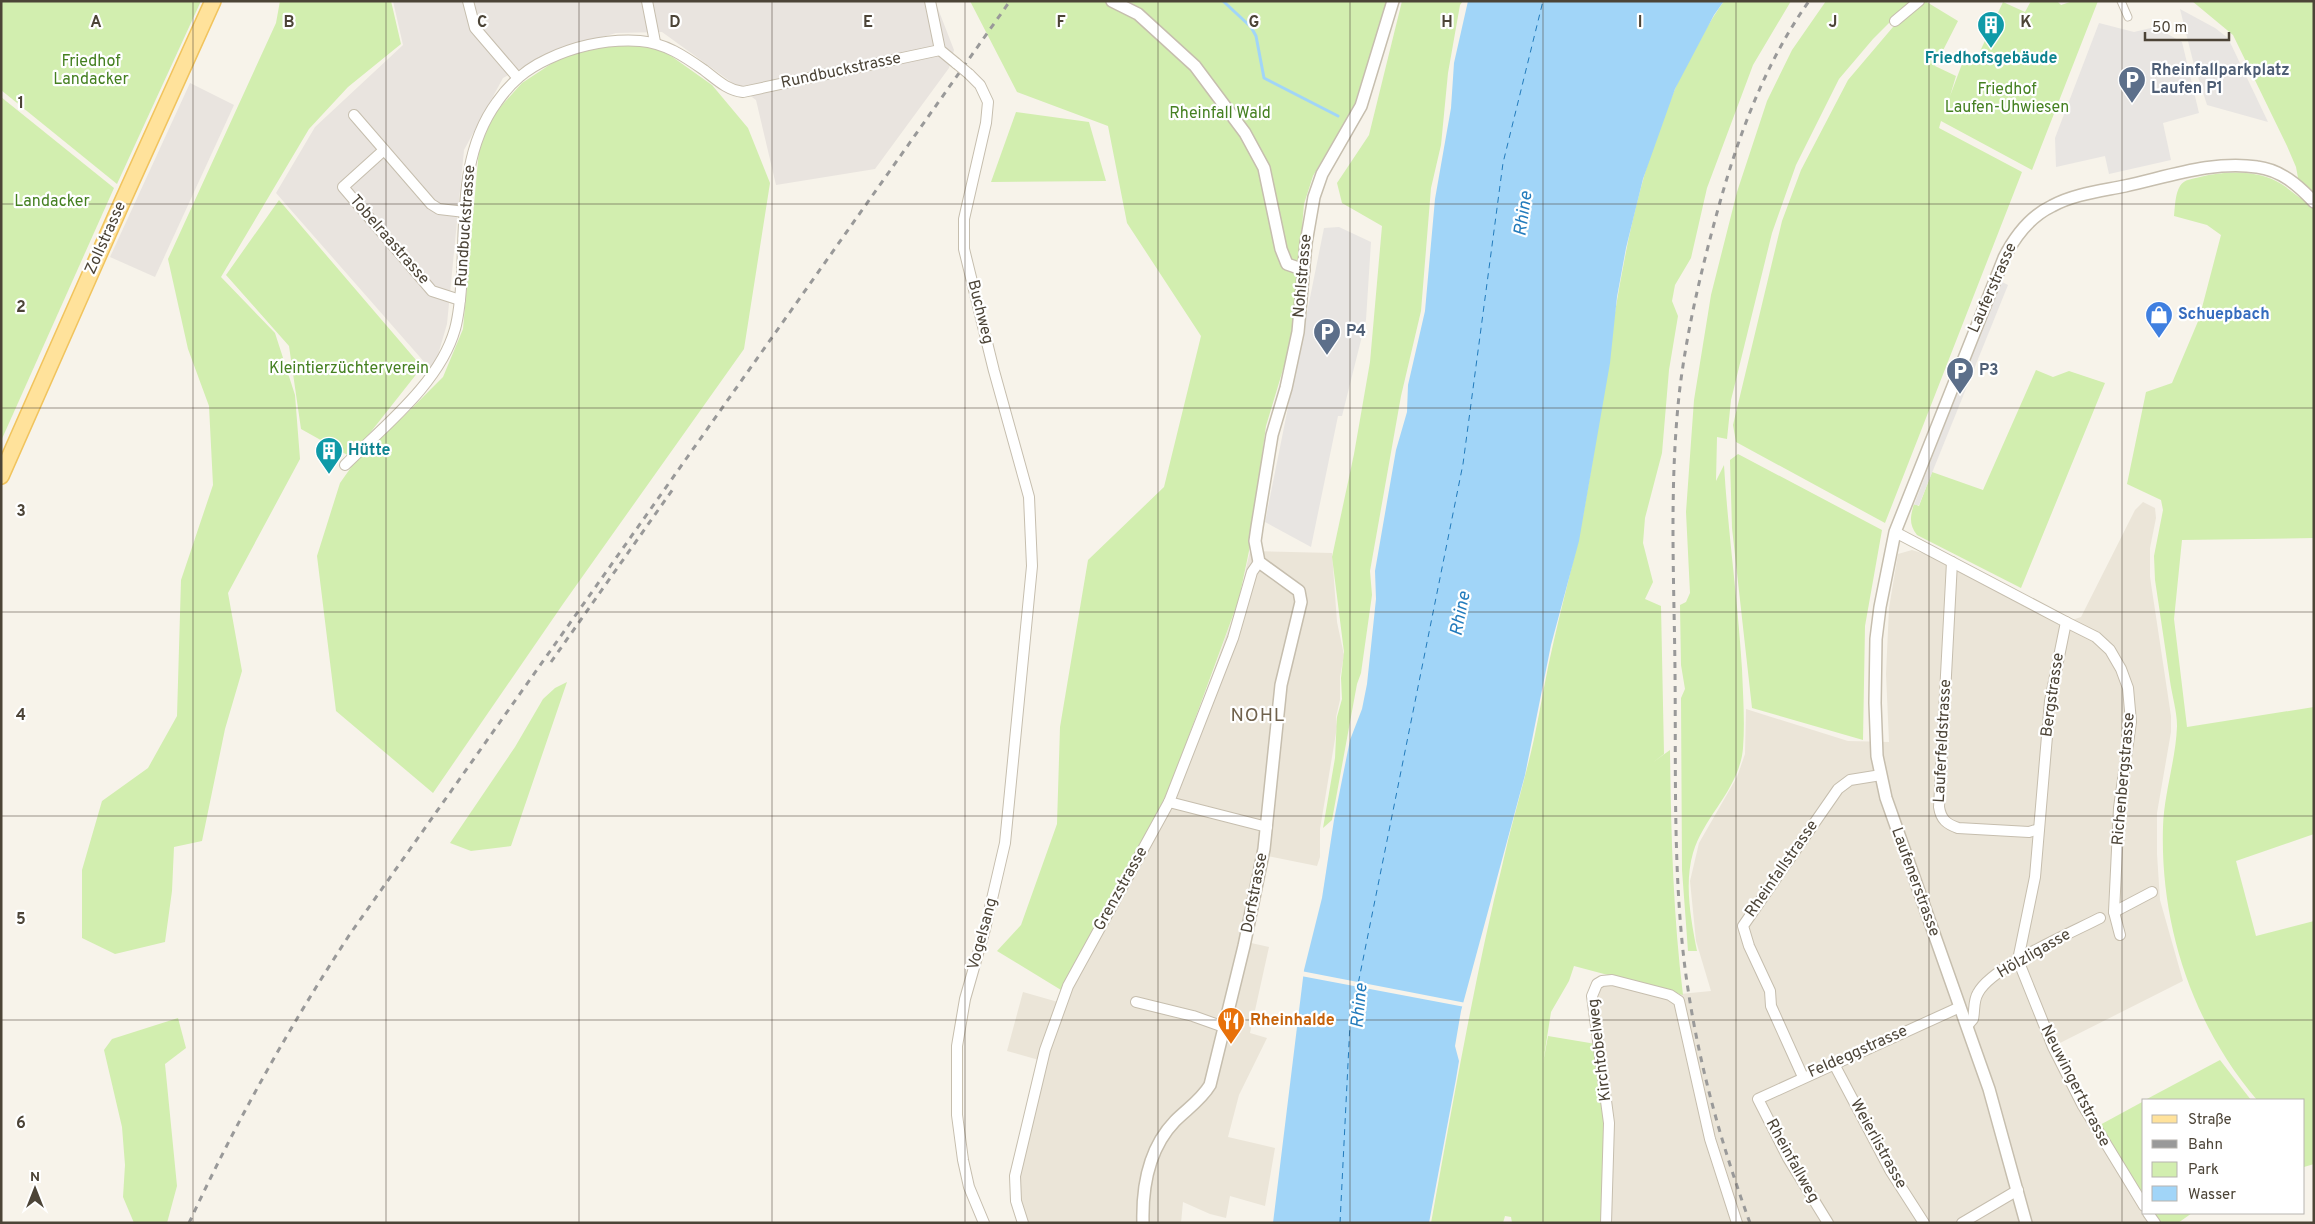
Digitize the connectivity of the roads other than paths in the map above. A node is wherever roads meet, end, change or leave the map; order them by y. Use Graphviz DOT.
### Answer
graph roads {
  1 [pos="213,1"];
  2 [pos="468,1"];
  3 [pos="647,1"];
  4 [pos="930,1"];
  5 [pos="1112,1"];
  6 [pos="1393,1"];
  7 [pos="1919,1"];
  8 [pos="2121,1"];
  9 [pos="2128,16"];
  10 [pos="1895,21"];
  11 [pos="655,42"];
  12 [pos="940,50"];
  13 [pos="517,77"];
  14 [pos="354,116"];
  15 [pos="384,150"];
  16 [pos="2314,202"];
  17 [pos="465,212"];
  18 [pos="1304,270"];
  19 [pos="460,300"];
  20 [pos="344,465"];
  21 [pos="1,476"];
  22 [pos="1895,532"];
  23 [pos="1259,562"];
  24 [pos="1952,562"];
  25 [pos="2066,622"];
  26 [pos="1025,642"];
  27 [pos="1881,775"];
  28 [pos="1169,802"];
  29 [pos="1267,827"];
  30 [pos="2039,829"];
  31 [pos="2152,892"];
  32 [pos="2114,912"];
  33 [pos="2100,918"];
  34 [pos="2120,935"];
  35 [pos="2018,960"];
  36 [pos="1136,1002"];
  37 [pos="1960,1007"];
  38 [pos="1967,1026"];
  39 [pos="1224,1027"];
  40 [pos="1834,1064"];
  41 [pos="1803,1077"];
  42 [pos="1758,1099"];
  43 [pos="2018,1190"];
  44 [pos="2142,1203"];
  45 [pos="984,1223"];
  46 [pos="1023,1223"];
  47 [pos="1143,1223"];
  48 [pos="1606,1223"];
  49 [pos="1737,1223"];
  50 [pos="1828,1223"];
  51 [pos="1924,1223"];
  52 [pos="1962,1223"];
  53 [pos="2026,1223"];
  1 -- 21 [label="main road, Zollstrasse"];
  2 -- 13 [label="street"];
  3 -- 11 [label="street"];
  4 -- 12 [label="street"];
  5 -- 18 [label="street"];
  6 -- 18 [label="street, Nohlstrasse"];
  7 -- 10 [label="street"];
  8 -- 9 [label="street"];
  11 -- 12 [label="street, Rundbuckstrasse"];
  11 -- 13 [label="street, Rundbuckstrasse"];
  12 -- 26 [label="street, Buchweg, bridge"];
  13 -- 17 [label="street, Rundbuckstrasse"];
  14 -- 15 [label="street"];
  15 -- 17 [label="street"];
  15 -- 19 [label="street, Tobelraastrasse"];
  16 -- 22 [label="street, Lauferstrasse"];
  17 -- 19 [label="street, Rundbuckstrasse"];
  18 -- 23 [label="street, Nohlstrasse"];
  19 -- 20 [label="street, Rundbuckstrasse"];
  22 -- 24 [label="street"];
  22 -- 27 [label="street, Laufenerstrasse"];
  23 -- 28 [label="street, Grenzstrasse"];
  23 -- 29 [label="street, Dorfstrasse"];
  24 -- 25 [label="street"];
  24 -- 30 [label="street, Lauferfeldstrasse"];
  25 -- 30 [label="street, Bergstrasse"];
  25 -- 32 [label="street, Richenbergstrasse"];
  26 -- 45 [label="street, Vogelsang"];
  27 -- 37 [label="street, Laufenerstrasse"];
  27 -- 41 [label="street, Rheinfallstrasse"];
  28 -- 29 [label="street"];
  28 -- 46 [label="street, Grenzstrasse"];
  29 -- 39 [label="street, Dorfstrasse"];
  30 -- 35 [label="street, Bergstrasse"];
  31 -- 32 [label="street"];
  32 -- 34 [label="street, Richenbergstrasse"];
  33 -- 35 [label="street, Hölzligasse"];
  35 -- 38 [label="street, Hölzligasse"];
  35 -- 44 [label="street, Neuwingertstrasse"];
  36 -- 39 [label="street"];
  37 -- 38 [label="street, Laufenerstrasse"];
  37 -- 40 [label="street, Feldeggstrasse"];
  38 -- 43 [label="street, Laufenerstrasse"];
  39 -- 47 [label="street, Dorfstrasse"];
  40 -- 41 [label="street, Feldeggstrasse"];
  40 -- 51 [label="street, Weierlistrasse"];
  41 -- 42 [label="street, Feldeggstrasse"];
  42 -- 50 [label="street, Rheinfallweg"];
  43 -- 52 [label="street"];
  43 -- 53 [label="street, Laufenerstrasse"];
  48 -- 49 [label="street, Kirchtobelweg"];
}
